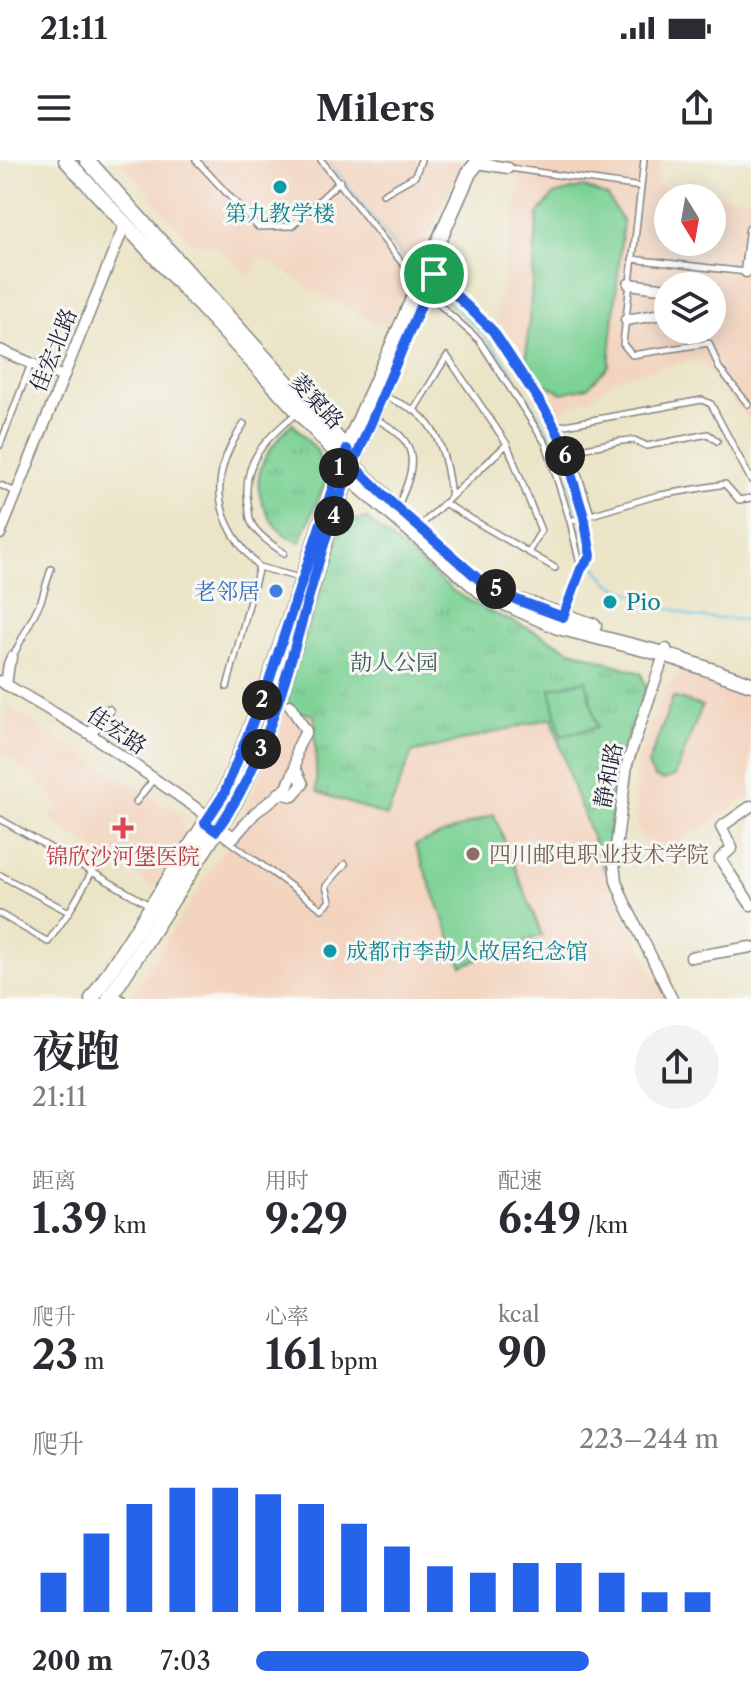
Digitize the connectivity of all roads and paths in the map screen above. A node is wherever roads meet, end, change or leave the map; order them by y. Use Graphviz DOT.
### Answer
graph roads {
  1 [pos="66,160"];
  2 [pos="87,160"];
  3 [pos="196,160"];
  4 [pos="321,160"];
  5 [pos="421,160"];
  6 [pos="644,160"];
  7 [pos="477,161"];
  8 [pos="508,168"];
  9 [pos="340,181"];
  10 [pos="641,187"];
  11 [pos="383,194"];
  12 [pos="125,224"];
  13 [pos="751,230"];
  14 [pos="632,259"];
  15 [pos="749,272"];
  16 [pos="434,274"];
  17 [pos="629,284"];
  18 [pos="654,287"];
  19 [pos="423,290"];
  20 [pos="654,315"];
  21 [pos="626,320"];
  22 [pos="0,350"];
  23 [pos="31,363"];
  24 [pos="63,377"];
  25 [pos="381,395"];
  26 [pos="748,404"];
  27 [pos="414,410"];
  28 [pos="298,413"];
  29 [pos="373,418"];
  30 [pos="244,424"];
  31 [pos="554,427"];
  32 [pos="560,437"];
  33 [pos="717,441"];
  34 [pos="507,444"];
  35 [pos="546,444"];
  36 [pos="0,445"];
  37 [pos="347,462"];
  38 [pos="751,480"];
  39 [pos="0,485"];
  40 [pos="17,492"];
  41 [pos="451,495"];
  42 [pos="751,498"];
  43 [pos="444,503"];
  44 [pos="397,508"];
  45 [pos="588,516"];
  46 [pos="570,521"];
  47 [pos="419,527"];
  48 [pos="0,534"];
  49 [pos="529,551"];
  50 [pos="284,553"];
  51 [pos="585,562"];
  52 [pos="259,567"];
  53 [pos="555,568"];
  54 [pos="51,569"];
  55 [pos="301,578"];
  56 [pos="563,617"];
  57 [pos="665,651"];
  58 [pos="12,657"];
  59 [pos="751,674"];
  60 [pos="3,683"];
  61 [pos="751,684"];
  62 [pos="227,687"];
  63 [pos="290,705"];
  64 [pos="108,711"];
  65 [pos="90,734"];
  66 [pos="154,779"];
  67 [pos="136,802"];
  68 [pos="751,806"];
  69 [pos="0,819"];
  70 [pos="212,824"];
  71 [pos="345,864"];
  72 [pos="92,872"];
  73 [pos="0,875"];
  74 [pos="751,905"];
  75 [pos="151,906"];
  76 [pos="69,912"];
  77 [pos="0,914"];
  78 [pos="751,947"];
  79 [pos="691,957"];
  80 [pos="115,997"];
  81 [pos="92,999"];
  82 [pos="672,999"];
  1 -- 12 [label="street, 菱窠路"];
  2 -- 37 [label="street, 菱窠路"];
  3 -- 9 [label="lane"];
  4 -- 9 [label="lane"];
  5 -- 11 [label="lane"];
  6 -- 10 [label="lane"];
  7 -- 8 [label="street"];
  7 -- 16 [label="street"];
  7 -- 19 [label="street"];
  8 -- 10 [label="lane"];
  9 -- 19 [label="lane"];
  10 -- 14 [label="lane"];
  12 -- 24 [label="street, 佳宏北路"];
  12 -- 28 [label="street, 菱窠路"];
  13 -- 15 [label="street"];
  14 -- 15 [label="lane"];
  14 -- 17 [label="lane"];
  16 -- 19 [label="street"];
  16 -- 31 [label="lane"];
  17 -- 18 [label="street"];
  17 -- 21 [label="lane"];
  19 -- 25 [label="street"];
  19 -- 35 [label="lane"];
  19 -- 37 [label="street"];
  20 -- 21 [label="street"];
  21 -- 26 [label="lane"];
  22 -- 23 [label="street"];
  23 -- 24 [label="street"];
  23 -- 36 [label="lane"];
  24 -- 40 [label="street, 佳宏北路"];
  25 -- 27 [label="lane"];
  25 -- 29 [label="street"];
  27 -- 34 [label="lane"];
  27 -- 41 [label="lane"];
  28 -- 37 [label="street, 菱窠路"];
  28 -- 50 [label="lane"];
  29 -- 37 [label="street"];
  29 -- 44 [label="lane"];
  30 -- 52 [label="lane"];
  31 -- 32 [label="lane"];
  31 -- 38 [label="lane"];
  32 -- 35 [label="lane"];
  32 -- 45 [label="lane"];
  33 -- 45 [label="lane"];
  34 -- 41 [label="lane"];
  34 -- 49 [label="lane"];
  35 -- 46 [label="lane"];
  37 -- 44 [label="street, 菱窠路"];
  37 -- 55 [label="street"];
  37 -- 57 [label="street, 菱窠路"];
  37 -- 70 [label="street"];
  39 -- 40 [label="lane"];
  40 -- 48 [label="street, 佳宏北路"];
  41 -- 43 [label="lane"];
  42 -- 45 [label="lane"];
  43 -- 47 [label="lane"];
  43 -- 49 [label="lane"];
  44 -- 47 [label="street, 菱窠路"];
  45 -- 46 [label="lane"];
  45 -- 51 [label="lane"];
  46 -- 51 [label="lane"];
  47 -- 56 [label="street, 菱窠路"];
  49 -- 53 [label="lane"];
  51 -- 56 [label="street"];
  52 -- 55 [label="lane"];
  52 -- 62 [label="lane"];
  54 -- 58 [label="lane"];
  55 -- 70 [label="street"];
  56 -- 57 [label="street, 菱窠路"];
  57 -- 59 [label="street, 菱窠路"];
  57 -- 61 [label="street, 菱窠路"];
  57 -- 82 [label="street, 静和路"];
  58 -- 60 [label="street"];
  60 -- 65 [label="street, 佳宏路"];
  63 -- 70 [label="street"];
  64 -- 65 [label="street"];
  65 -- 66 [label="street, 佳宏路"];
  66 -- 67 [label="lane"];
  66 -- 70 [label="street, 佳宏路"];
  68 -- 74 [label="street"];
  69 -- 72 [label="lane"];
  70 -- 71 [label="lane"];
  70 -- 75 [label="street"];
  70 -- 80 [label="street"];
  72 -- 75 [label="lane"];
  72 -- 76 [label="lane"];
  73 -- 76 [label="lane"];
  75 -- 81 [label="street"];
  76 -- 77 [label="lane"];
  78 -- 79 [label="street"];
}
